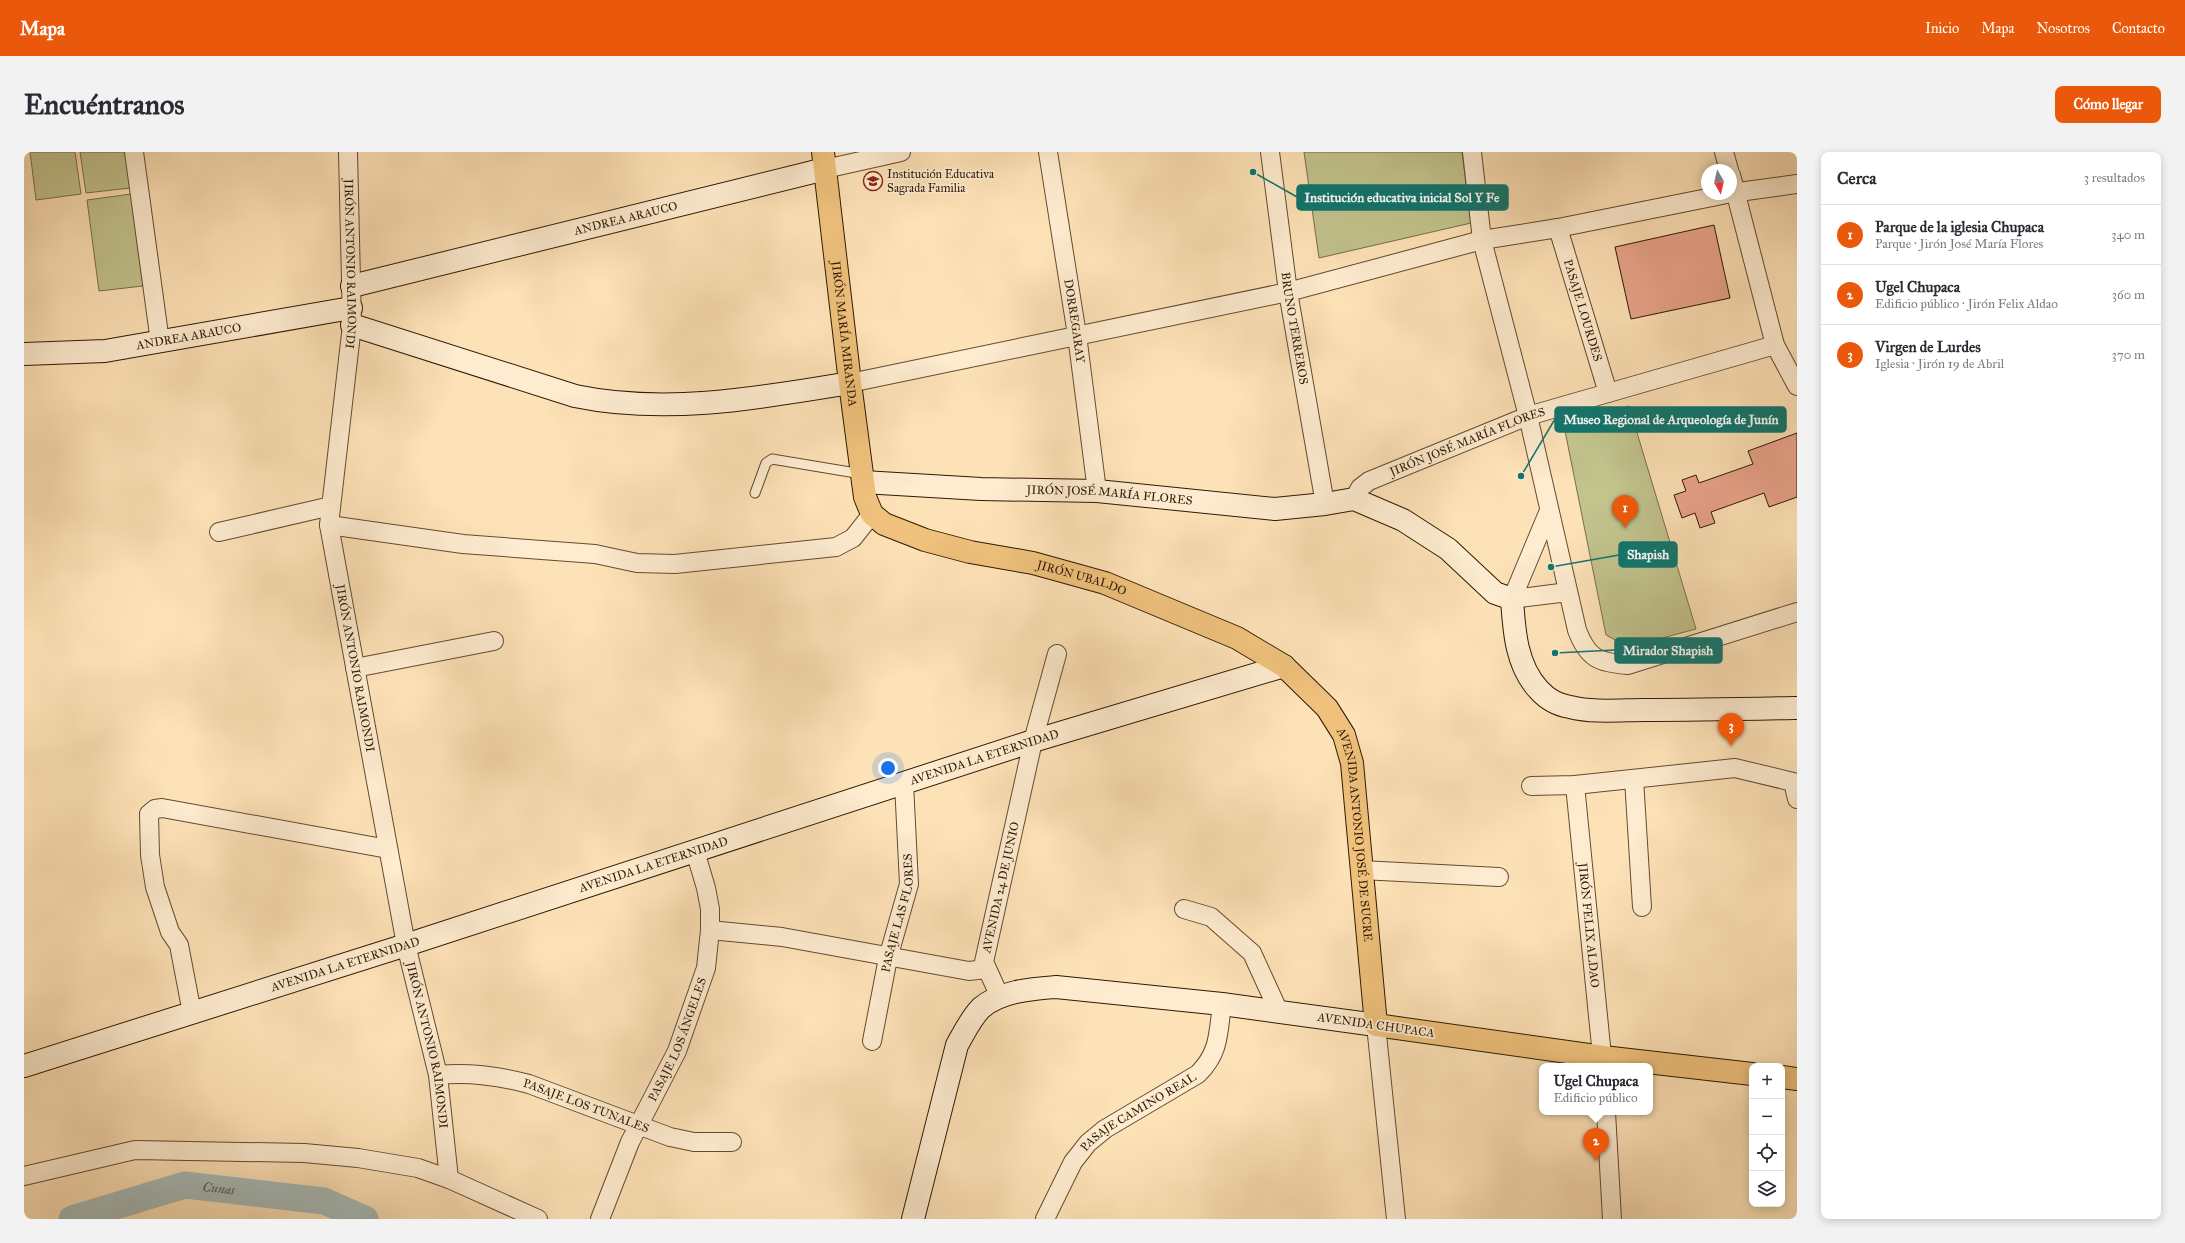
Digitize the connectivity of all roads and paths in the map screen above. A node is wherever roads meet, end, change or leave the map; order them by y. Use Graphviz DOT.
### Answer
graph roads {
  1 [pos="134,152"];
  2 [pos="348,152"];
  3 [pos="901,152"];
  4 [pos="1048,152"];
  5 [pos="1270,152"];
  6 [pos="1472,152"];
  7 [pos="1724,152"];
  8 [pos="824,161"];
  9 [pos="1727,164"];
  10 [pos="1797,184"];
  11 [pos="1737,189"];
  12 [pos="1701,196"];
  13 [pos="1734,200"];
  14 [pos="1558,228"];
  15 [pos="1482,240"];
  16 [pos="352,286"];
  17 [pos="1288,292"];
  18 [pos="352,316"];
  19 [pos="1077,335"];
  20 [pos="160,342"];
  21 [pos="1775,344"];
  22 [pos="24,354"];
  23 [pos="850,383"];
  24 [pos="1797,386"];
  25 [pos="1608,393"];
  26 [pos="1528,416"];
  27 [pos="863,478"];
  28 [pos="1097,491"];
  29 [pos="755,493"];
  30 [pos="1354,499"];
  31 [pos="1324,504"];
  32 [pos="331,506"];
  33 [pos="1548,513"];
  34 [pos="872,514"];
  35 [pos="328,525"];
  36 [pos="219,532"];
  37 [pos="1568,592"];
  38 [pos="1512,599"];
  39 [pos="1797,612"];
  40 [pos="494,641"];
  41 [pos="1057,654"];
  42 [pos="1284,666"];
  43 [pos="355,668"];
  44 [pos="1797,708"];
  45 [pos="1033,740"];
  46 [pos="1634,779"];
  47 [pos="904,783"];
  48 [pos="1575,785"];
  49 [pos="1531,786"];
  50 [pos="1797,799"];
  51 [pos="388,849"];
  52 [pos="695,851"];
  53 [pos="1361,870"];
  54 [pos="1499,877"];
  55 [pos="1642,907"];
  56 [pos="1184,909"];
  57 [pos="710,930"];
  58 [pos="406,945"];
  59 [pos="888,958"];
  60 [pos="986,969"];
  61 [pos="1000,997"];
  62 [pos="1222,1004"];
  63 [pos="1279,1012"];
  64 [pos="192,1013"];
  65 [pos="1376,1026"];
  66 [pos="872,1041"];
  67 [pos="1603,1061"];
  68 [pos="1626,1063"];
  69 [pos="1653,1065"];
  70 [pos="24,1066"];
  71 [pos="1749,1074"];
  72 [pos="438,1075"];
  73 [pos="1785,1077"];
  74 [pos="1797,1079"];
  75 [pos="1606,1115"];
  76 [pos="638,1126"];
  77 [pos="732,1142"];
  78 [pos="24,1176"];
  79 [pos="449,1178"];
  80 [pos="538,1219"];
  81 [pos="600,1219"];
  82 [pos="913,1219"];
  83 [pos="1045,1219"];
  84 [pos="1396,1219"];
  85 [pos="1612,1219"];
  1 -- 20 [label="street"];
  2 -- 16 [label="street, JIRÓN ANTONIO RAIMONDI"];
  3 -- 8 [label="street, ANDREA ARAUCO"];
  4 -- 19 [label="street, DORREGARAY"];
  5 -- 17 [label="street, BRUNO TERREROS"];
  6 -- 15 [label="street"];
  7 -- 9 [label="street"];
  8 -- 16 [label="street, ANDREA ARAUCO"];
  8 -- 23 [label="highway, JIRÓN MARÍA MIRANDA"];
  10 -- 11 [label="street"];
  12 -- 14 [label="street"];
  13 -- 21 [label="street"];
  14 -- 15 [label="street"];
  14 -- 25 [label="street, PASAJE LOURDES"];
  15 -- 17 [label="street"];
  15 -- 26 [label="street"];
  16 -- 18 [label="street, JIRÓN ANTONIO RAIMONDI"];
  17 -- 19 [label="street"];
  17 -- 31 [label="street, BRUNO TERREROS"];
  18 -- 20 [label="street, ANDREA ARAUCO"];
  18 -- 23 [label="street"];
  18 -- 32 [label="street, JIRÓN ANTONIO RAIMONDI"];
  19 -- 23 [label="street"];
  19 -- 28 [label="street, DORREGARAY"];
  20 -- 22 [label="street, ANDREA ARAUCO"];
  21 -- 24 [label="street"];
  21 -- 25 [label="street, JIRÓN JOSÉ MARÍA FLORES"];
  23 -- 27 [label="highway, JIRÓN MARÍA MIRANDA"];
  25 -- 26 [label="street, JIRÓN JOSÉ MARÍA FLORES"];
  26 -- 30 [label="street, JIRÓN JOSÉ MARÍA FLORES"];
  26 -- 33 [label="street"];
  27 -- 28 [label="street, JIRÓN JOSÉ MARÍA FLORES"];
  27 -- 29 [label="lane"];
  27 -- 34 [label="highway, JIRÓN MARÍA MIRANDA"];
  28 -- 31 [label="street, JIRÓN JOSÉ MARÍA FLORES"];
  30 -- 31 [label="street, JIRÓN JOSÉ MARÍA FLORES"];
  30 -- 38 [label="street"];
  32 -- 35 [label="street, JIRÓN ANTONIO RAIMONDI"];
  32 -- 36 [label="street"];
  33 -- 37 [label="street"];
  33 -- 38 [label="street"];
  34 -- 35 [label="street"];
  34 -- 42 [label="highway, JIRÓN UBALDO"];
  35 -- 43 [label="street, JIRÓN ANTONIO RAIMONDI"];
  37 -- 38 [label="street"];
  37 -- 39 [label="street"];
  38 -- 44 [label="street"];
  40 -- 43 [label="street"];
  41 -- 45 [label="street, AVENIDA 24 DE JUNIO"];
  42 -- 45 [label="street, AVENIDA LA ETERNIDAD"];
  42 -- 53 [label="highway, AVENIDA ANTONIO JOSÉ DE SUCRE"];
  43 -- 51 [label="street, JIRÓN ANTONIO RAIMONDI"];
  45 -- 47 [label="street, AVENIDA LA ETERNIDAD"];
  45 -- 60 [label="street, AVENIDA 24 DE JUNIO"];
  46 -- 48 [label="street"];
  46 -- 50 [label="street"];
  46 -- 55 [label="street"];
  47 -- 52 [label="street, AVENIDA LA ETERNIDAD"];
  47 -- 59 [label="street, PASAJE LAS FLORES"];
  48 -- 49 [label="street"];
  48 -- 67 [label="street, JIRÓN FELIX ALDAO"];
  51 -- 58 [label="street, JIRÓN ANTONIO RAIMONDI"];
  51 -- 64 [label="street"];
  52 -- 57 [label="street, PASAJE LOS ÁNGELES"];
  52 -- 58 [label="street, AVENIDA LA ETERNIDAD"];
  53 -- 54 [label="street"];
  53 -- 65 [label="highway, AVENIDA ANTONIO JOSÉ DE SUCRE"];
  56 -- 63 [label="street"];
  57 -- 59 [label="street"];
  57 -- 76 [label="street, PASAJE LOS ÁNGELES"];
  58 -- 64 [label="street, AVENIDA LA ETERNIDAD"];
  58 -- 72 [label="street, JIRÓN ANTONIO RAIMONDI"];
  59 -- 60 [label="street"];
  59 -- 66 [label="street, PASAJE LAS FLORES"];
  60 -- 61 [label="street, AVENIDA 24 DE JUNIO"];
  61 -- 62 [label="street, AVENIDA CHUPACA"];
  61 -- 82 [label="street"];
  62 -- 63 [label="street, AVENIDA CHUPACA"];
  62 -- 83 [label="street, PASAJE CAMINO REAL"];
  63 -- 65 [label="street, AVENIDA CHUPACA"];
  64 -- 70 [label="street, AVENIDA LA ETERNIDAD"];
  65 -- 67 [label="highway, AVENIDA CHUPACA"];
  65 -- 84 [label="street"];
  67 -- 68 [label="highway, AVENIDA CHUPACA"];
  69 -- 71 [label="highway, AVENIDA CHUPACA"];
  72 -- 76 [label="street, PASAJE LOS TUNALES"];
  72 -- 79 [label="street, JIRÓN ANTONIO RAIMONDI"];
  73 -- 74 [label="highway"];
  75 -- 85 [label="street"];
  76 -- 77 [label="street, PASAJE LOS TUNALES"];
  76 -- 81 [label="street, PASAJE LOS ÁNGELES"];
  78 -- 79 [label="street"];
  79 -- 80 [label="street"];
}
